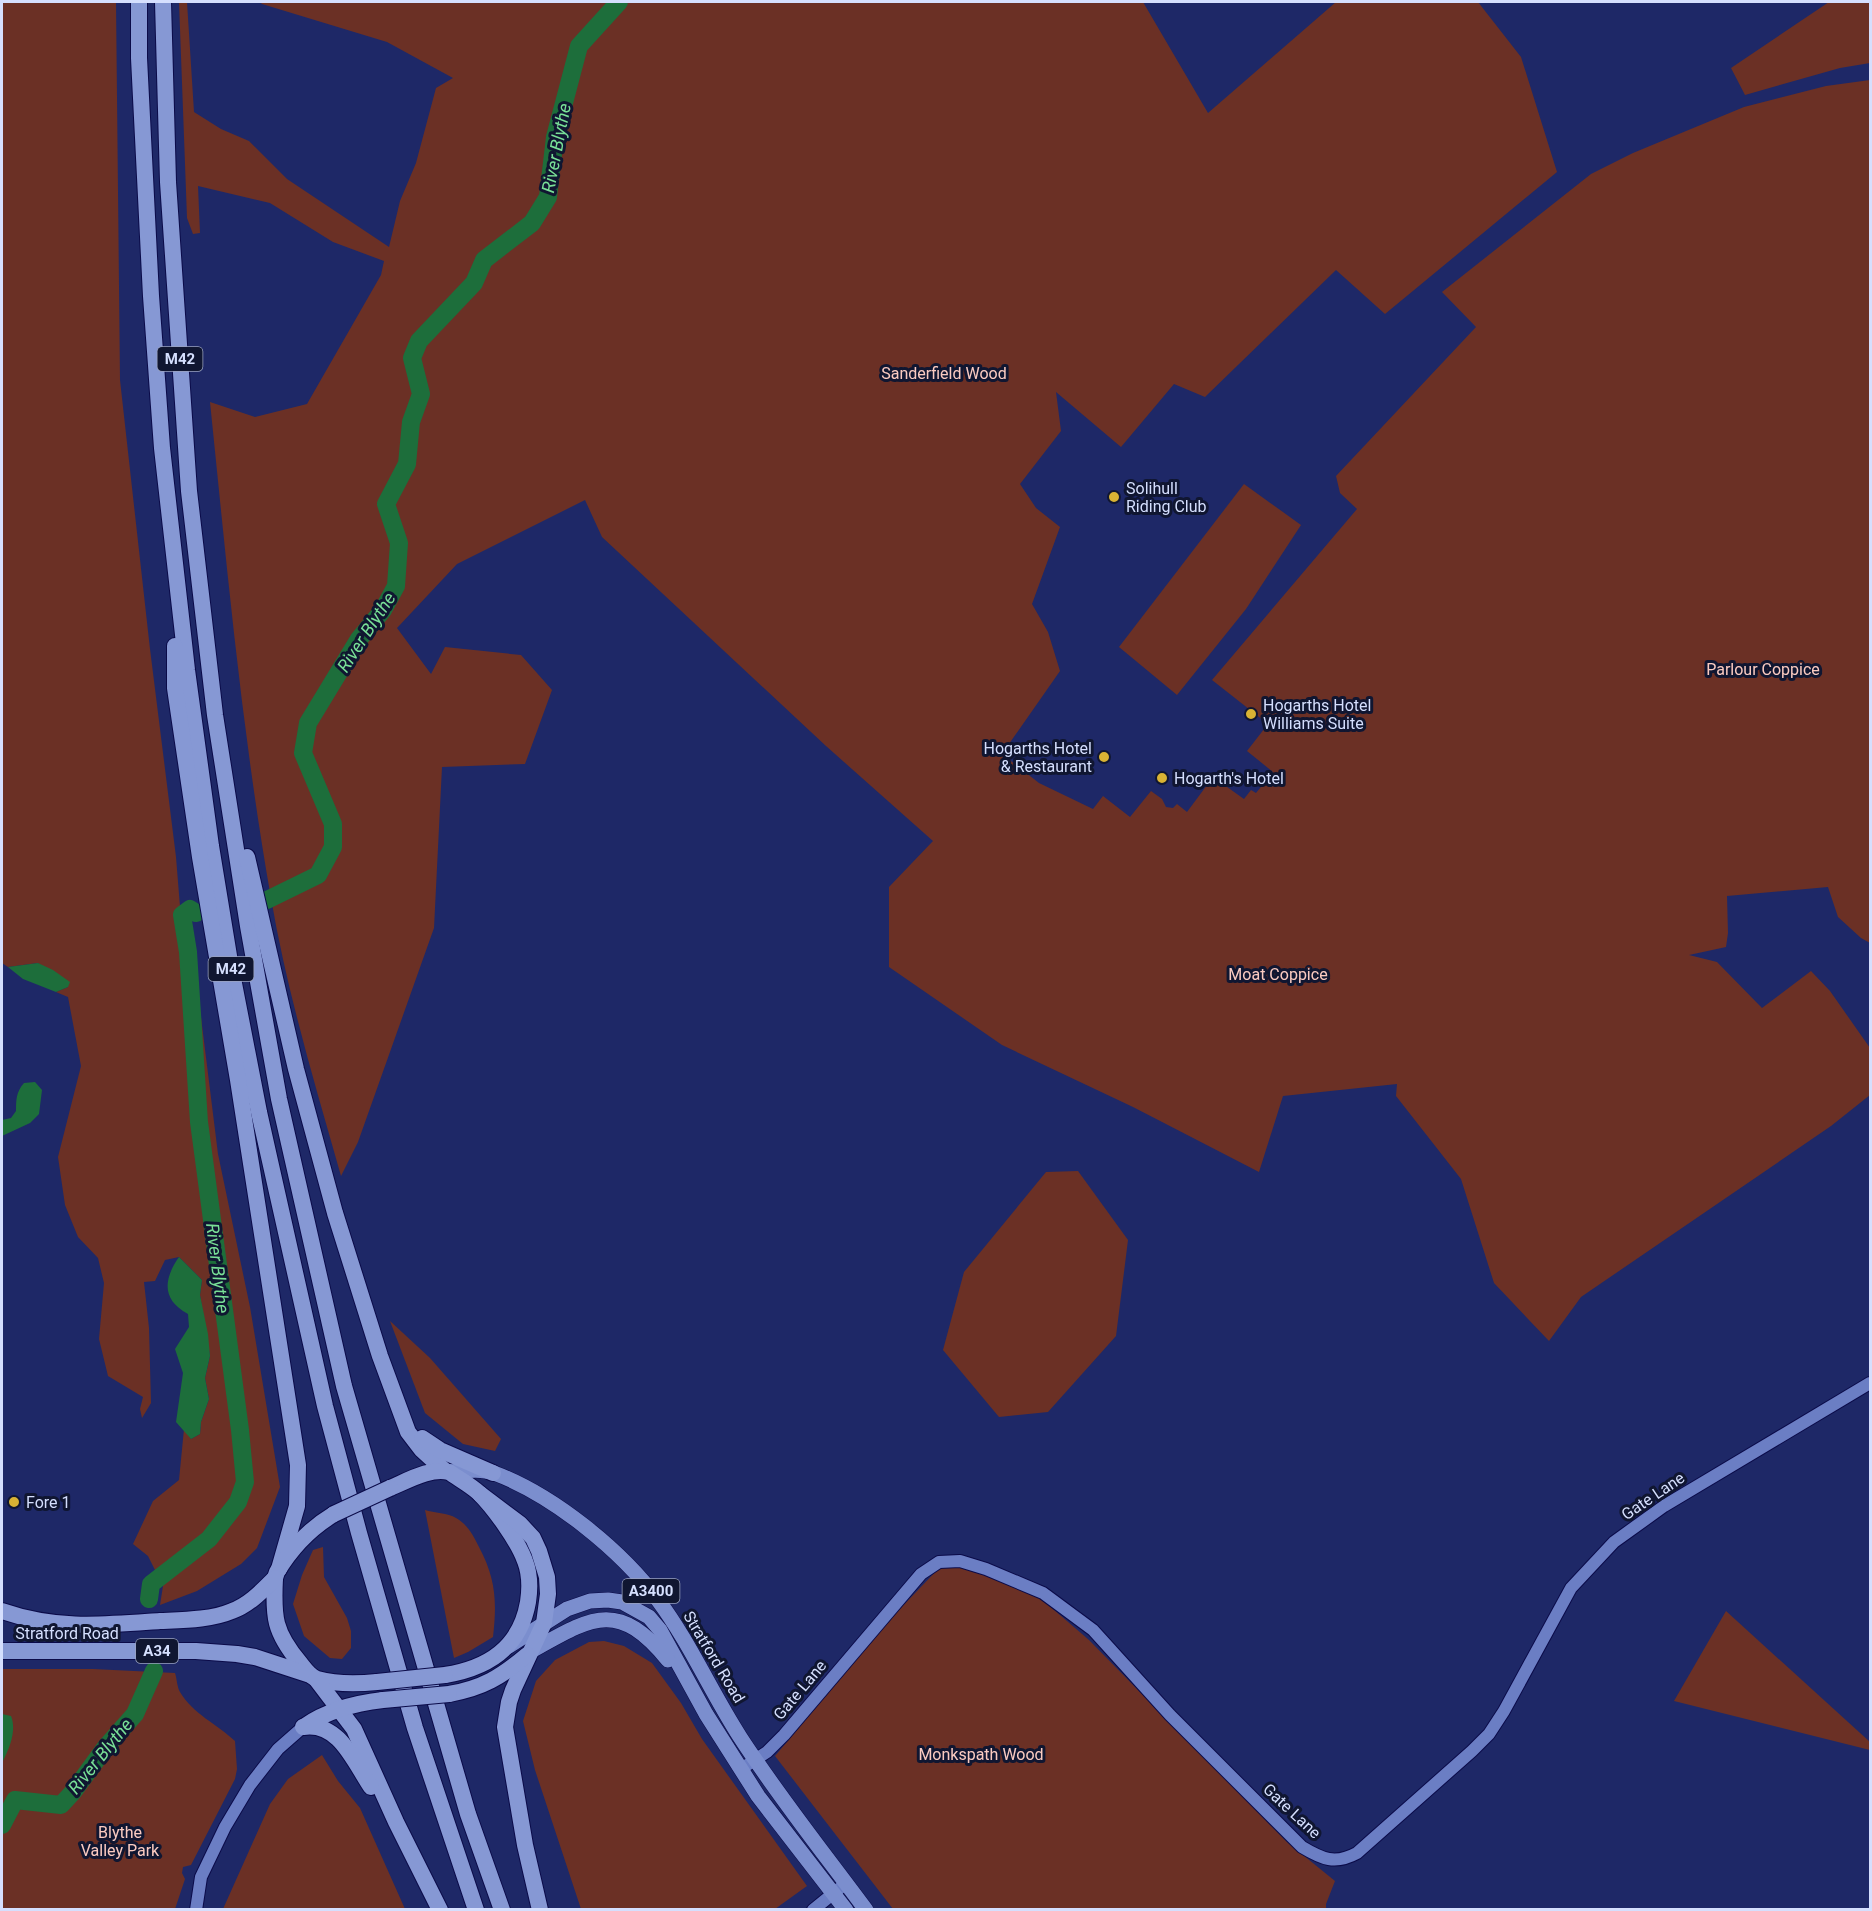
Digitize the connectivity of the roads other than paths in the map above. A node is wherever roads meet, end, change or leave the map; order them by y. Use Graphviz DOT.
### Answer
graph roads {
  1 [pos="139,2"];
  2 [pos="163,2"];
  3 [pos="174,550"];
  4 [pos="215,716"];
  5 [pos="1870,1383"];
  6 [pos="403,1418"];
  7 [pos="447,1471"];
  8 [pos="493,1473"];
  9 [pos="480,1494"];
  10 [pos="277,1573"];
  11 [pos="2,1611"];
  12 [pos="544,1623"];
  13 [pos="506,1647"];
  14 [pos="533,1650"];
  15 [pos="2,1651"];
  16 [pos="313,1677"];
  17 [pos="340,1709"];
  18 [pos="706,1714"];
  19 [pos="303,1727"];
  20 [pos="755,1760"];
  21 [pos="741,1769"];
  22 [pos="396,1822"];
  23 [pos="847,1884"];
  24 [pos="834,1892"];
  25 [pos="196,1910"];
  26 [pos="440,1910"];
  27 [pos="476,1910"];
  28 [pos="502,1910"];
  29 [pos="540,1910"];
  30 [pos="813,1910"];
  31 [pos="846,1910"];
  32 [pos="866,1910"];
  1 -- 3 [label="highway, M42"];
  2 -- 4 [label="highway, M42"];
  3 -- 10 [label="highway"];
  3 -- 27 [label="highway, M42"];
  4 -- 6 [label="highway"];
  4 -- 28 [label="highway, M42"];
  5 -- 20 [label="street, Gate Lane"];
  6 -- 7 [label="highway"];
  6 -- 8 [label="highway"];
  7 -- 8 [label="main road, Stratford Road"];
  7 -- 9 [label="highway, A34"];
  7 -- 10 [label="highway, A34, bridge"];
  8 -- 20 [label="main road, Stratford Road / A3400"];
  9 -- 12 [label="highway"];
  9 -- 13 [label="highway, A34"];
  10 -- 11 [label="highway, Stratford Road / A34"];
  10 -- 16 [label="highway"];
  12 -- 13 [label="main road, Stratford Road / A3400"];
  12 -- 14 [label="highway"];
  12 -- 18 [label="main road, Stratford Road / A3400"];
  13 -- 16 [label="highway, A34, bridge"];
  14 -- 17 [label="highway, bridge"];
  14 -- 18 [label="main road"];
  14 -- 29 [label="highway"];
  15 -- 16 [label="highway, Stratford Road / A34"];
  16 -- 17 [label="highway"];
  17 -- 19 [label="highway"];
  17 -- 22 [label="highway"];
  18 -- 21 [label="main road, Stratford Road / A3400"];
  19 -- 22 [label="highway"];
  19 -- 25 [label="street"];
  20 -- 21 [label="street, Gate Lane"];
  20 -- 23 [label="main road, Stratford Road / A3400"];
  21 -- 24 [label="main road, Stratford Road / A3400"];
  22 -- 26 [label="highway"];
  23 -- 24 [label="street"];
  23 -- 32 [label="main road, Stratford Road / A3400"];
  24 -- 30 [label="street"];
  24 -- 31 [label="main road, Stratford Road / A3400"];
}
